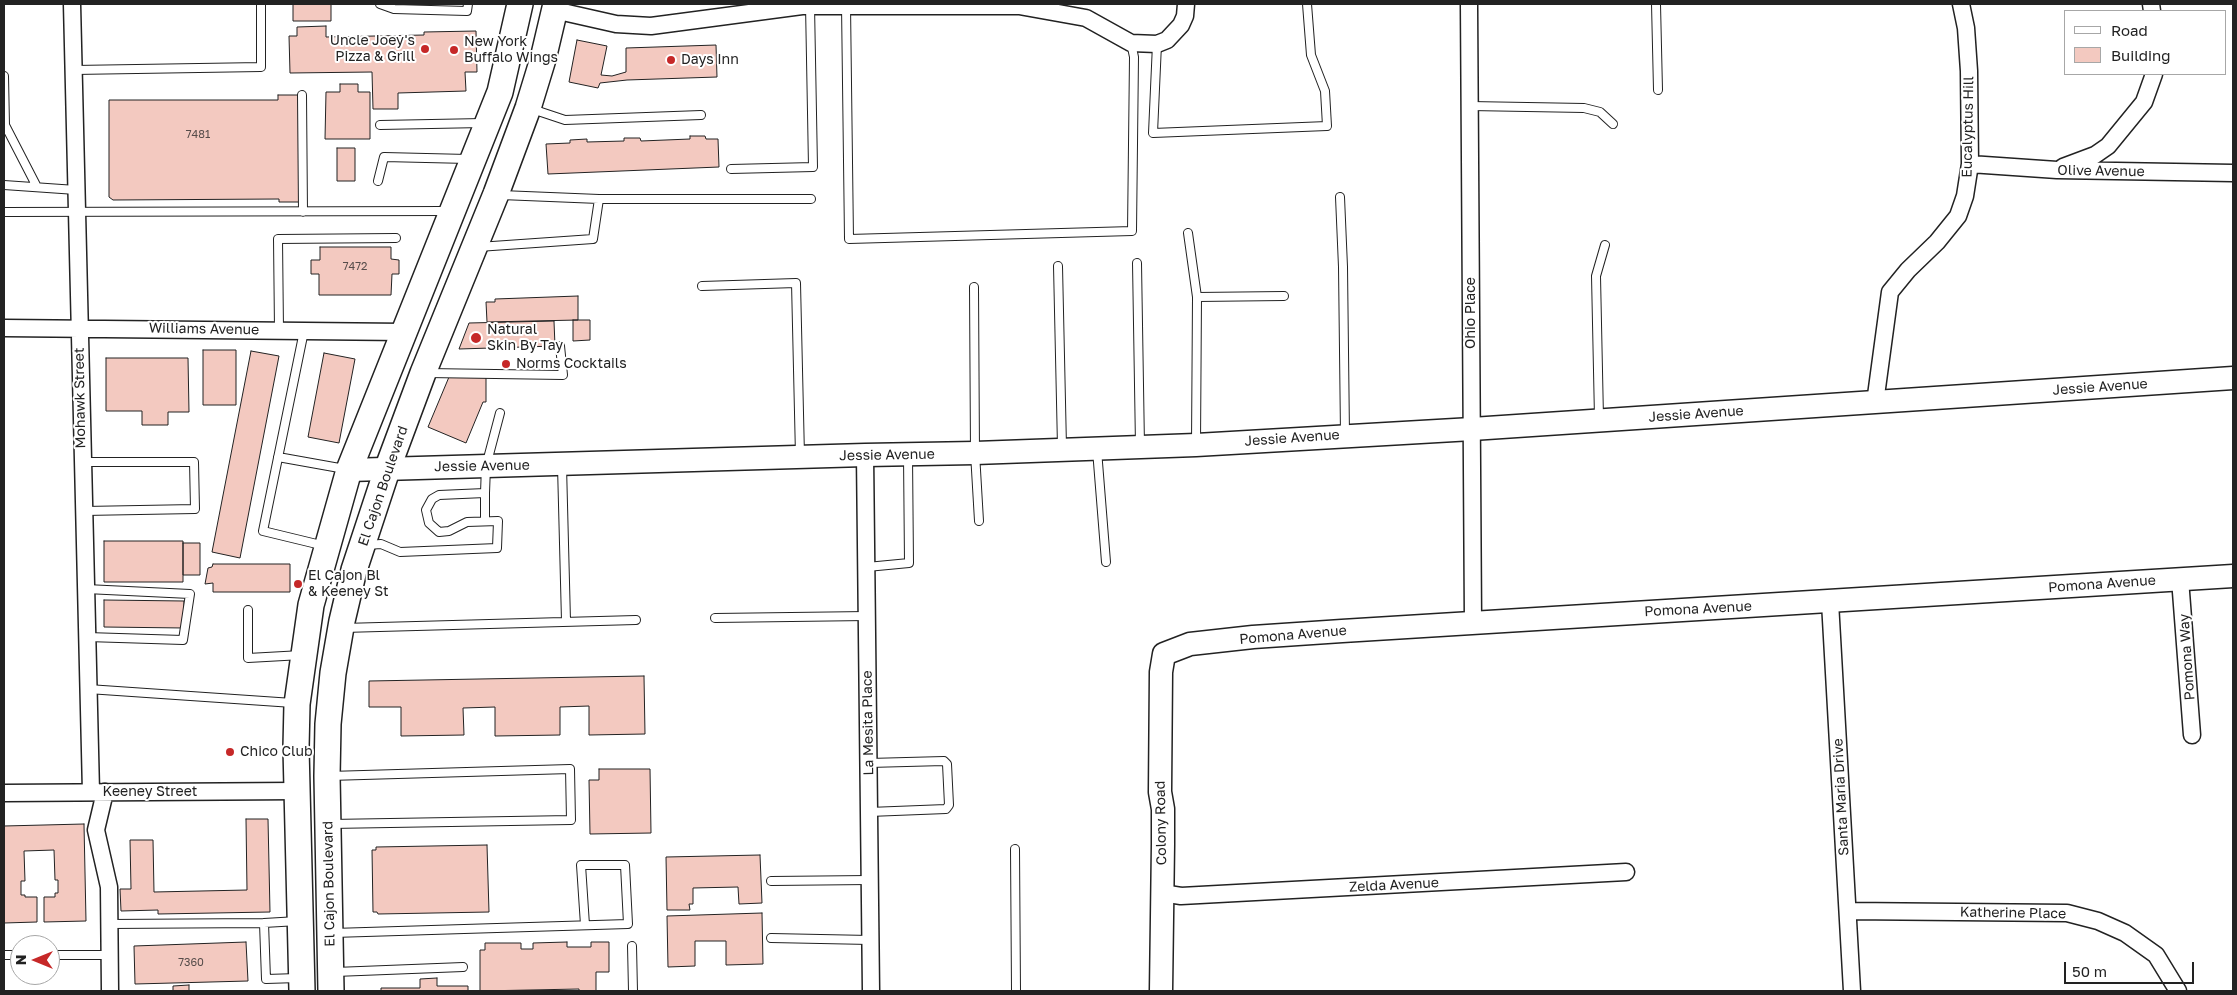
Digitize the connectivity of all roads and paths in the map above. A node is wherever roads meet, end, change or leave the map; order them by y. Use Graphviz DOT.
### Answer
graph roads {
  1 [pos="72,4"];
  2 [pos="261,4"];
  3 [pos="380,4"];
  4 [pos="468,4"];
  5 [pos="520,4"];
  6 [pos="852,4"];
  7 [pos="1186,4"];
  8 [pos="1307,4"];
  9 [pos="1469,4"];
  10 [pos="1656,4"];
  11 [pos="1960,4"];
  12 [pos="810,5"];
  13 [pos="1022,5"];
  14 [pos="553,6"];
  15 [pos="1132,43"];
  16 [pos="1158,44"];
  17 [pos="74,70"];
  18 [pos="2154,75"];
  19 [pos="4,76"];
  20 [pos="1658,90"];
  21 [pos="302,95"];
  22 [pos="1470,106"];
  23 [pos="528,108"];
  24 [pos="701,115"];
  25 [pos="487,123"];
  26 [pos="1613,124"];
  27 [pos="380,126"];
  28 [pos="472,159"];
  29 [pos="1970,164"];
  30 [pos="731,169"];
  31 [pos="2057,170"];
  32 [pos="2233,173"];
  33 [pos="378,181"];
  34 [pos="4,185"];
  35 [pos="37,187"];
  36 [pos="76,190"];
  37 [pos="496,194"];
  38 [pos="1340,197"];
  39 [pos="599,200"];
  40 [pos="811,200"];
  41 [pos="451,211"];
  42 [pos="4,212"];
  43 [pos="303,212"];
  44 [pos="77,213"];
  45 [pos="1188,233"];
  46 [pos="396,238"];
  47 [pos="1605,245"];
  48 [pos="474,247"];
  49 [pos="1137,263"];
  50 [pos="1058,266"];
  51 [pos="702,286"];
  52 [pos="974,287"];
  53 [pos="1284,296"];
  54 [pos="1197,297"];
  55 [pos="4,328"];
  56 [pos="78,328"];
  57 [pos="279,330"];
  58 [pos="304,331"];
  59 [pos="405,332"];
  60 [pos="560,346"];
  61 [pos="423,373"];
  62 [pos="2233,378"];
  63 [pos="1875,403"];
  64 [pos="500,413"];
  65 [pos="1599,420"];
  66 [pos="1472,429"];
  67 [pos="1345,435"];
  68 [pos="1196,445"];
  69 [pos="1140,446"];
  70 [pos="1096,448"];
  71 [pos="1062,449"];
  72 [pos="975,453"];
  73 [pos="908,454"];
  74 [pos="865,455"];
  75 [pos="278,457"];
  76 [pos="800,458"];
  77 [pos="81,462"];
  78 [pos="562,464"];
  79 [pos="486,466"];
  80 [pos="388,467"];
  81 [pos="349,470"];
  82 [pos="485,493"];
  83 [pos="83,512"];
  84 [pos="485,521"];
  85 [pos="979,522"];
  86 [pos="363,545"];
  87 [pos="327,547"];
  88 [pos="1106,562"];
  89 [pos="866,567"];
  90 [pos="2233,576"];
  91 [pos="2180,579"];
  92 [pos="86,589"];
  93 [pos="1830,602"];
  94 [pos="248,610"];
  95 [pos="867,616"];
  96 [pos="715,618"];
  97 [pos="636,620"];
  98 [pos="566,621"];
  99 [pos="1473,622"];
  100 [pos="341,628"];
  101 [pos="87,638"];
  102 [pos="1164,654"];
  103 [pos="304,655"];
  104 [pos="88,689"];
  105 [pos="297,704"];
  106 [pos="2192,735"];
  107 [pos="868,763"];
  108 [pos="327,776"];
  109 [pos="296,791"];
  110 [pos="98,792"];
  111 [pos="4,793"];
  112 [pos="869,812"];
  113 [pos="328,824"];
  114 [pos="1015,849"];
  115 [pos="1626,872"];
  116 [pos="869,880"];
  117 [pos="772,881"];
  118 [pos="1162,893"];
  119 [pos="1848,911"];
  120 [pos="300,921"];
  121 [pos="264,923"];
  122 [pos="110,924"];
  123 [pos="585,925"];
  124 [pos="331,934"];
  125 [pos="772,938"];
  126 [pos="870,940"];
  127 [pos="632,946"];
  128 [pos="60,955"];
  129 [pos="110,955"];
  130 [pos="463,967"];
  131 [pos="331,982"];
  132 [pos="302,985"];
  133 [pos="110,991"];
  134 [pos="633,991"];
  135 [pos="871,991"];
  136 [pos="1016,991"];
  137 [pos="1161,991"];
  138 [pos="1852,991"];
  139 [pos="2178,991"];
  1 -- 17 [label="street, Mohawk Street"];
  2 -- 17 [label="lane"];
  3 -- 4 [label="lane"];
  5 -- 25 [label="main road"];
  6 -- 12 [label="street"];
  6 -- 13 [label="street"];
  6 -- 15 [label="lane"];
  7 -- 16 [label="street"];
  8 -- 16 [label="lane"];
  9 -- 22 [label="street, Ohio Place"];
  10 -- 20 [label="lane"];
  11 -- 29 [label="street, Eucalyptus Hill"];
  12 -- 14 [label="street"];
  12 -- 30 [label="lane"];
  13 -- 15 [label="street"];
  14 -- 23 [label="main road, El Cajon Boulevard"];
  15 -- 16 [label="street"];
  17 -- 36 [label="street, Mohawk Street"];
  18 -- 31 [label="street"];
  19 -- 35 [label="lane"];
  21 -- 43 [label="lane"];
  22 -- 26 [label="lane"];
  22 -- 66 [label="street, Ohio Place"];
  23 -- 24 [label="lane"];
  23 -- 37 [label="main road, El Cajon Boulevard"];
  25 -- 27 [label="lane"];
  25 -- 28 [label="main road"];
  28 -- 33 [label="lane"];
  28 -- 41 [label="main road"];
  29 -- 31 [label="street, Olive Avenue"];
  29 -- 63 [label="street, Eucalyptus Hill"];
  31 -- 32 [label="street, Olive Avenue"];
  34 -- 35 [label="lane"];
  35 -- 36 [label="lane"];
  36 -- 44 [label="street, Mohawk Street"];
  37 -- 39 [label="lane"];
  37 -- 48 [label="main road, El Cajon Boulevard"];
  38 -- 67 [label="lane"];
  39 -- 40 [label="lane"];
  39 -- 48 [label="lane"];
  41 -- 43 [label="lane"];
  41 -- 59 [label="main road"];
  42 -- 44 [label="lane"];
  43 -- 44 [label="lane"];
  44 -- 56 [label="street, Mohawk Street"];
  45 -- 54 [label="lane"];
  46 -- 57 [label="lane"];
  47 -- 65 [label="lane"];
  48 -- 61 [label="main road, El Cajon Boulevard"];
  49 -- 69 [label="lane"];
  50 -- 71 [label="lane"];
  51 -- 76 [label="lane"];
  52 -- 72 [label="lane"];
  53 -- 54 [label="lane"];
  54 -- 68 [label="lane"];
  55 -- 56 [label="street, Williams Avenue"];
  56 -- 57 [label="street, Williams Avenue"];
  56 -- 77 [label="street, Mohawk Street"];
  57 -- 58 [label="street, Williams Avenue"];
  58 -- 59 [label="street, Williams Avenue"];
  58 -- 75 [label="lane"];
  59 -- 81 [label="main road"];
  60 -- 61 [label="lane"];
  61 -- 80 [label="main road, El Cajon Boulevard"];
  62 -- 63 [label="street, Jessie Avenue"];
  63 -- 65 [label="street, Jessie Avenue"];
  64 -- 79 [label="lane"];
  65 -- 66 [label="street, Jessie Avenue"];
  66 -- 67 [label="street, Jessie Avenue"];
  66 -- 99 [label="street, Ohio Place"];
  67 -- 68 [label="street, Jessie Avenue"];
  68 -- 69 [label="street, Jessie Avenue"];
  69 -- 70 [label="street, Jessie Avenue"];
  70 -- 71 [label="street, Jessie Avenue"];
  70 -- 88 [label="lane"];
  71 -- 72 [label="street, Jessie Avenue"];
  72 -- 73 [label="street, Jessie Avenue"];
  72 -- 85 [label="lane"];
  73 -- 74 [label="street, Jessie Avenue"];
  73 -- 89 [label="lane"];
  74 -- 76 [label="street, Jessie Avenue"];
  74 -- 89 [label="street, La Mesita Place"];
  75 -- 81 [label="lane"];
  75 -- 87 [label="lane"];
  76 -- 78 [label="street, Jessie Avenue"];
  77 -- 83 [label="street, Mohawk Street"];
  77 -- 83 [label="lane"];
  78 -- 79 [label="street, Jessie Avenue"];
  78 -- 98 [label="lane"];
  79 -- 80 [label="street, Jessie Avenue"];
  79 -- 82 [label="lane"];
  80 -- 81 [label="street, Jessie Avenue"];
  80 -- 86 [label="main road, El Cajon Boulevard"];
  81 -- 87 [label="main road"];
  82 -- 84 [label="lane"];
  82 -- 84 [label="lane"];
  83 -- 92 [label="street, Mohawk Street"];
  84 -- 86 [label="lane"];
  86 -- 100 [label="main road, El Cajon Boulevard"];
  87 -- 103 [label="main road"];
  89 -- 95 [label="street, La Mesita Place"];
  90 -- 91 [label="street, Pomona Avenue"];
  91 -- 93 [label="street, Pomona Avenue"];
  91 -- 106 [label="street, Pomona Way"];
  92 -- 101 [label="street, Mohawk Street"];
  92 -- 101 [label="lane"];
  93 -- 99 [label="street, Pomona Avenue"];
  93 -- 119 [label="street, Santa Maria Drive"];
  94 -- 103 [label="lane"];
  95 -- 96 [label="lane"];
  95 -- 107 [label="street, La Mesita Place"];
  97 -- 98 [label="lane"];
  98 -- 100 [label="lane"];
  99 -- 102 [label="street, Pomona Avenue"];
  100 -- 108 [label="main road, El Cajon Boulevard"];
  101 -- 104 [label="street, Mohawk Street"];
  102 -- 118 [label="street, Colony Road"];
  103 -- 105 [label="main road"];
  104 -- 105 [label="lane"];
  104 -- 110 [label="street, Mohawk Street"];
  105 -- 109 [label="main road"];
  107 -- 112 [label="street, La Mesita Place"];
  107 -- 112 [label="lane"];
  108 -- 113 [label="main road, El Cajon Boulevard"];
  108 -- 113 [label="lane"];
  109 -- 110 [label="street, Keeney Street"];
  109 -- 120 [label="main road"];
  110 -- 111 [label="street, Keeney Street"];
  110 -- 122 [label="street, Mohawk Street"];
  112 -- 116 [label="street, La Mesita Place"];
  113 -- 124 [label="main road, El Cajon Boulevard"];
  114 -- 136 [label="lane"];
  115 -- 118 [label="street, Zelda Avenue"];
  116 -- 117 [label="lane"];
  116 -- 126 [label="street, La Mesita Place"];
  118 -- 137 [label="street, Colony Road"];
  119 -- 138 [label="street, Santa Maria Drive"];
  119 -- 139 [label="street, Katherine Place"];
  120 -- 121 [label="lane"];
  120 -- 132 [label="main road"];
  121 -- 122 [label="lane"];
  121 -- 132 [label="lane"];
  122 -- 129 [label="street, Mohawk Street"];
  123 -- 123 [label="lane"];
  123 -- 124 [label="lane"];
  124 -- 131 [label="main road, El Cajon Boulevard"];
  125 -- 126 [label="lane"];
  126 -- 135 [label="street, La Mesita Place"];
  127 -- 134 [label="lane"];
  128 -- 129 [label="lane"];
  129 -- 133 [label="street, Mohawk Street"];
  130 -- 131 [label="lane"];
}
